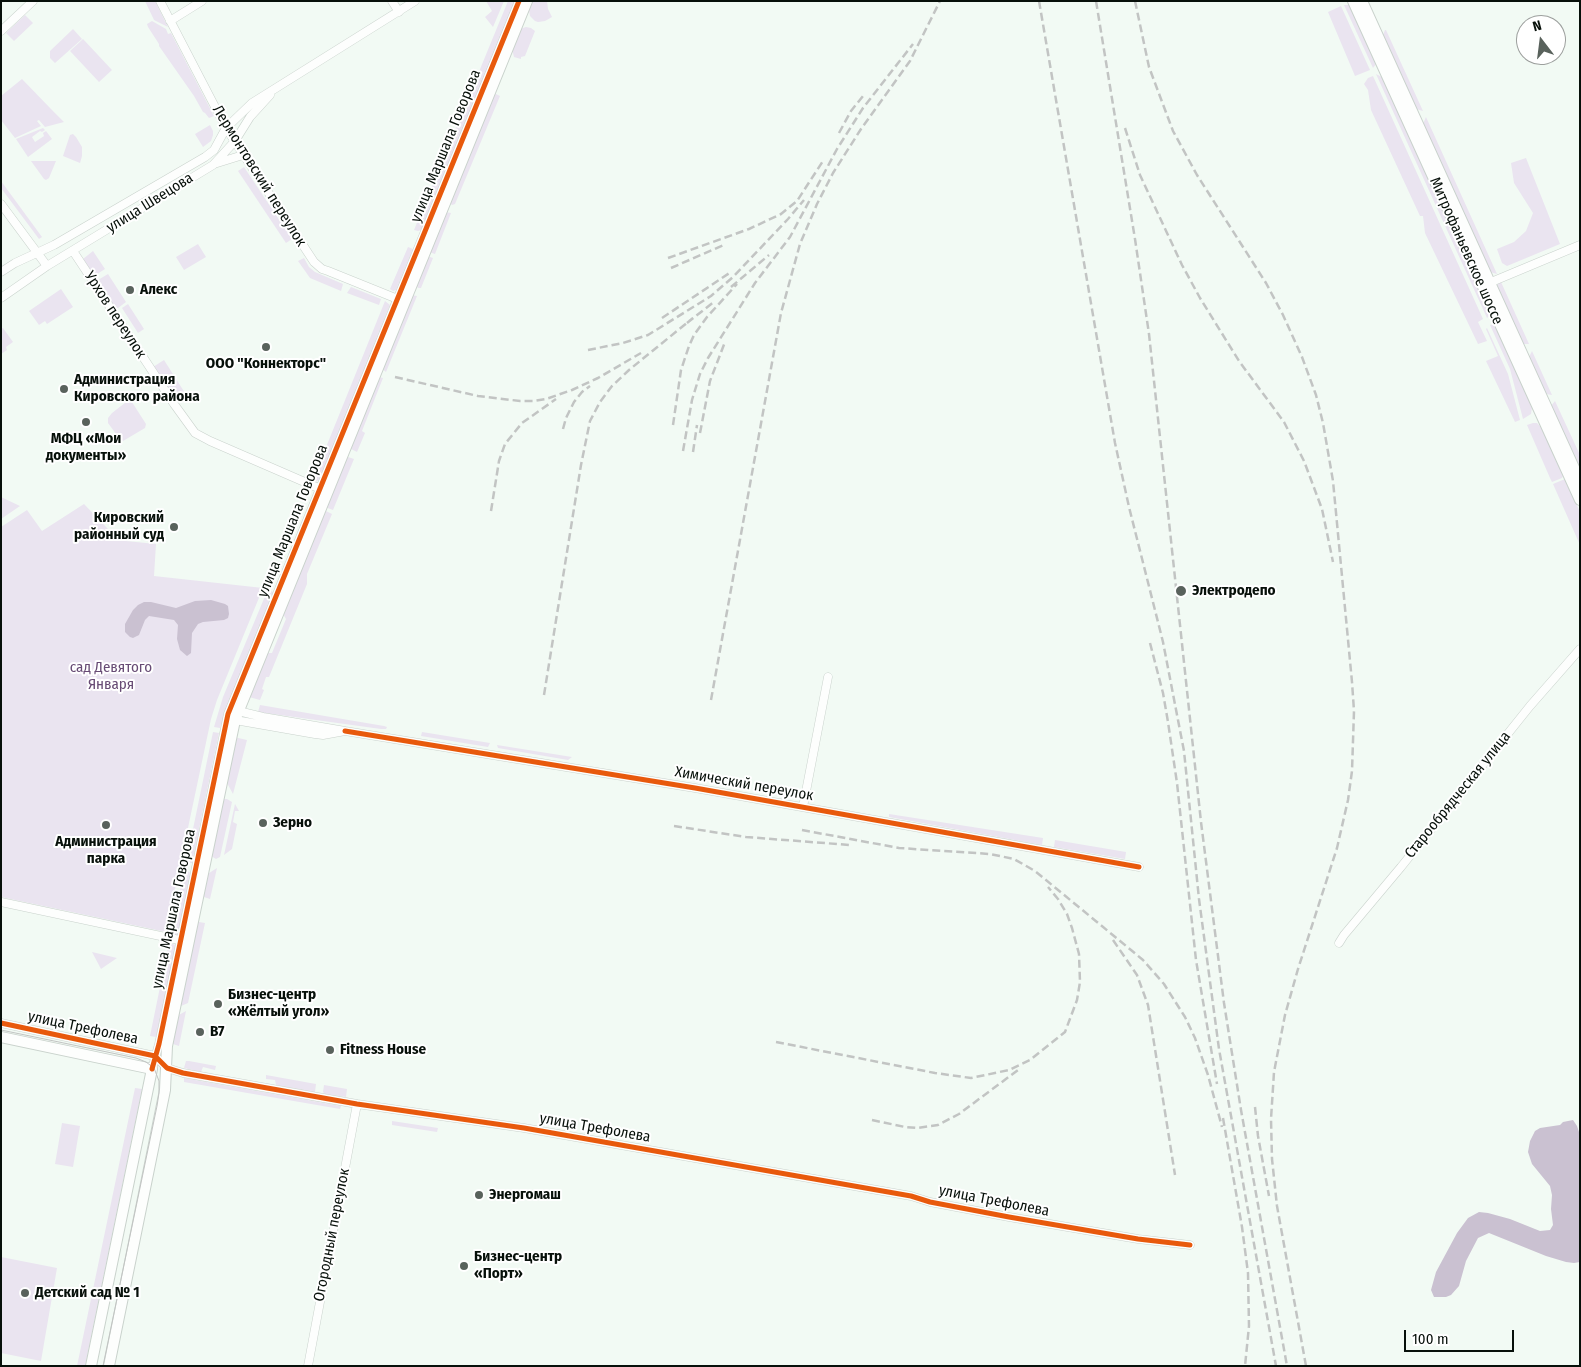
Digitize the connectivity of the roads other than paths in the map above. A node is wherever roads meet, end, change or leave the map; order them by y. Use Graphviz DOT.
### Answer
graph roads {
  1 [pos="33,1"];
  2 [pos="160,1"];
  3 [pos="202,1"];
  4 [pos="392,1"];
  5 [pos="416,1"];
  6 [pos="519,1"];
  7 [pos="527,1"];
  8 [pos="1353,1"];
  9 [pos="1362,1"];
  10 [pos="399,12"];
  11 [pos="170,20"];
  12 [pos="1,31"];
  13 [pos="279,87"];
  14 [pos="226,128"];
  15 [pos="234,141"];
  16 [pos="243,155"];
  17 [pos="213,165"];
  18 [pos="1,204"];
  19 [pos="1580,245"];
  20 [pos="73,250"];
  21 [pos="38,253"];
  22 [pos="47,266"];
  23 [pos="1,272"];
  24 [pos="1490,283"];
  25 [pos="1,298"];
  26 [pos="401,300"];
  27 [pos="1580,481"];
  28 [pos="323,490"];
  29 [pos="1580,500"];
  30 [pos="1580,649"];
  31 [pos="828,677"];
  32 [pos="233,715"];
  33 [pos="803,807"];
  34 [pos="1139,867"];
  35 [pos="1,902"];
  36 [pos="184,941"];
  37 [pos="1340,943"];
  38 [pos="1,1023"];
  39 [pos="1,1037"];
  40 [pos="155,1056"];
  41 [pos="167,1068"];
  42 [pos="152,1069"];
  43 [pos="358,1104"];
  44 [pos="1190,1245"];
  45 [pos="91,1366"];
  46 [pos="109,1366"];
  47 [pos="308,1366"];
  1 -- 12 [label="street"];
  2 -- 11 [label="street, Лермонтовский переулок"];
  3 -- 11 [label="street"];
  4 -- 10 [label="street"];
  5 -- 10 [label="street, улица Швецова"];
  6 -- 26 [label="street, улица Маршала Говорова"];
  7 -- 26 [label="main road, улица Маршала Говорова"];
  8 -- 29 [label="main road, Митрофаньевское шоссе"];
  9 -- 24 [label="main road, Митрофаньевское шоссе"];
  10 -- 13 [label="street, улица Швецова"];
  11 -- 14 [label="street, Лермонтовский переулок"];
  13 -- 14 [label="street, улица Швецова"];
  13 -- 15 [label="street, улица Швецова"];
  14 -- 15 [label="street, Лермонтовский переулок"];
  14 -- 21 [label="street, улица Швецова"];
  15 -- 16 [label="street, Лермонтовский переулок"];
  15 -- 17 [label="street, улица Швецова"];
  16 -- 17 [label="street"];
  16 -- 26 [label="street, Лермонтовский переулок"];
  17 -- 20 [label="street, улица Швецова"];
  18 -- 21 [label="street"];
  19 -- 24 [label="street"];
  20 -- 22 [label="street, улица Швецова"];
  20 -- 28 [label="street, Урхов переулок"];
  21 -- 22 [label="street"];
  21 -- 23 [label="street, улица Швецова"];
  22 -- 25 [label="street, улица Швецова"];
  24 -- 27 [label="main road, Митрофаньевское шоссе"];
  26 -- 28 [label="main road, улица Маршала Говорова"];
  28 -- 32 [label="main road, улица Маршала Говорова"];
  30 -- 37 [label="street, Старообрядческая улица"];
  31 -- 33 [label="street"];
  32 -- 33 [label="street, Химический переулок"];
  32 -- 36 [label="main road, улица Маршала Говорова"];
  33 -- 34 [label="street, Химический переулок"];
  35 -- 36 [label="street"];
  36 -- 40 [label="street, улица Маршала Говорова"];
  36 -- 41 [label="main road, улица Маршала Говорова"];
  38 -- 40 [label="street, улица Трефолева"];
  39 -- 42 [label="main road, улица Трефолева"];
  40 -- 41 [label="street, улица Трефолева"];
  40 -- 42 [label="street, улица Маршала Говорова"];
  41 -- 43 [label="street, улица Трефолева"];
  41 -- 46 [label="main road, улица Маршала Говорова"];
  42 -- 45 [label="main road, улица Маршала Говорова"];
  43 -- 44 [label="street, улица Трефолева"];
  43 -- 47 [label="street, Огородный переулок"];
}
